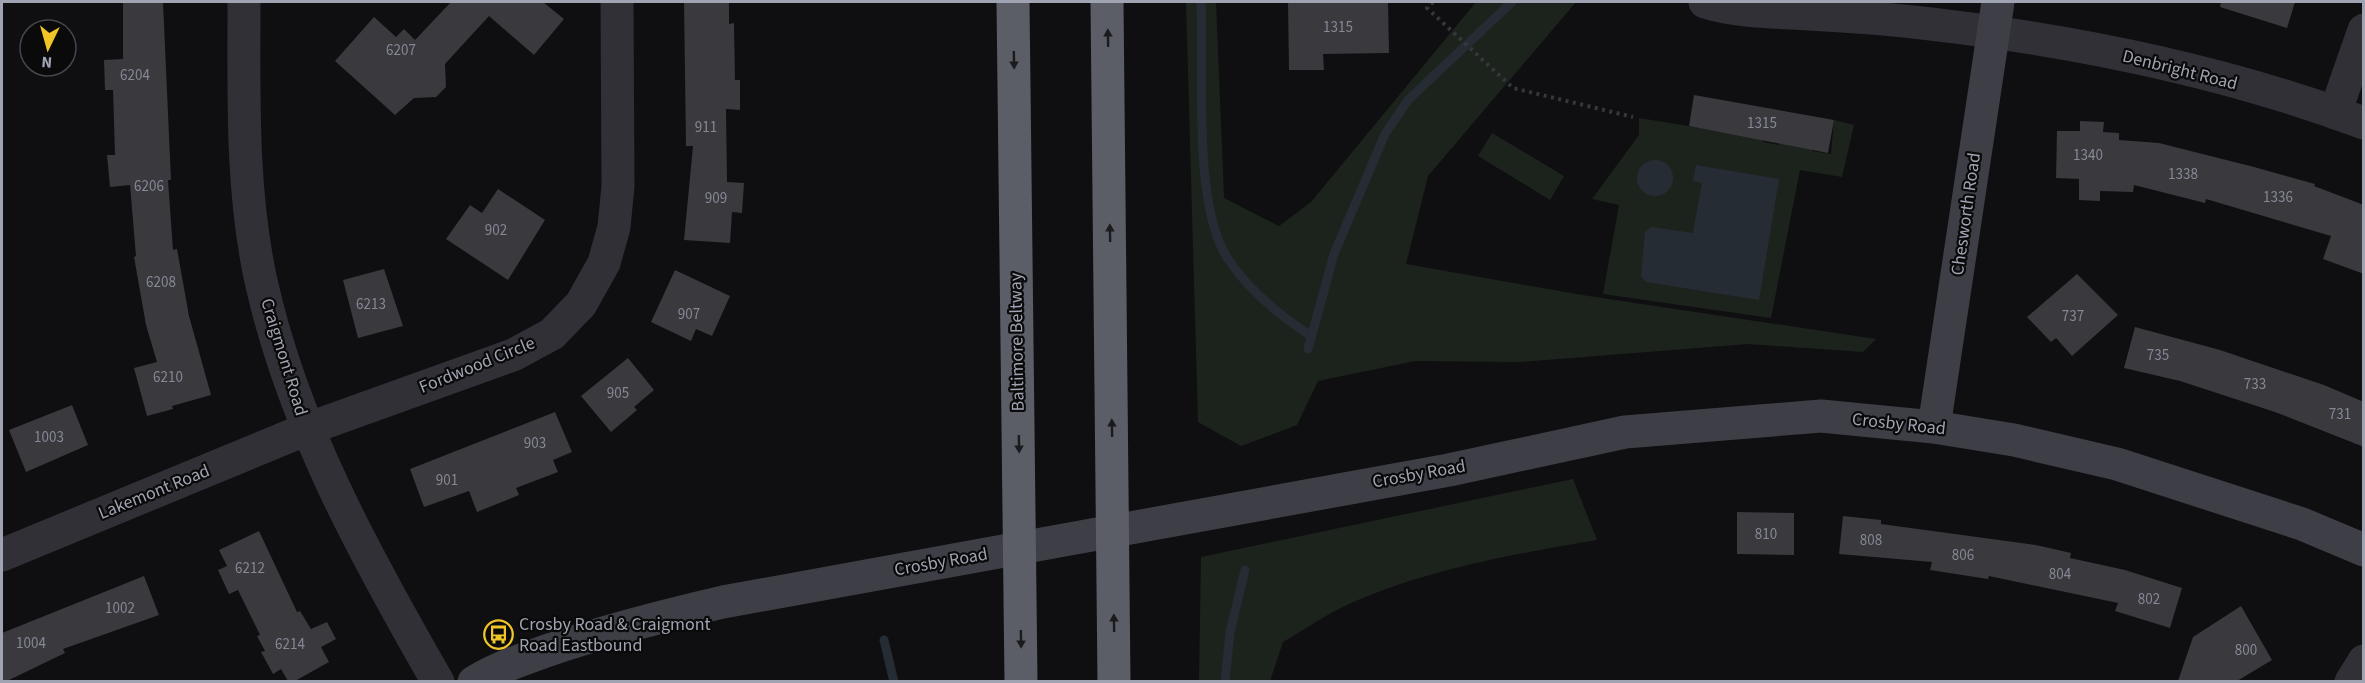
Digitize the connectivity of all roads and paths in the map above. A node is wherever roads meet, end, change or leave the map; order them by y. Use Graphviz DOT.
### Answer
graph roads {
  1 [pos="244,2"];
  2 [pos="617,2"];
  3 [pos="1013,2"];
  4 [pos="1107,2"];
  5 [pos="1433,2"];
  6 [pos="1705,2"];
  7 [pos="1995,16"];
  8 [pos="2364,30"];
  9 [pos="1633,117"];
  10 [pos="2349,118"];
  11 [pos="1935,427"];
  12 [pos="308,429"];
  13 [pos="2364,550"];
  14 [pos="2,555"];
  15 [pos="2364,661"];
  16 [pos="438,681"];
  17 [pos="474,681"];
  18 [pos="1022,681"];
  19 [pos="1114,681"];
  20 [pos="2351,681"];
  1 -- 12 [label="street, Craigmont Road"];
  2 -- 12 [label="street, Fordwood Circle"];
  3 -- 18 [label="highway, Baltimore Beltway, one-way"];
  19 -- 4 [label="highway, one-way"];
  5 -- 9 [label="path"];
  6 -- 7 [label="street, Denbright Road"];
  7 -- 10 [label="street, Denbright Road"];
  7 -- 11 [label="main road, Chesworth Road"];
  8 -- 10 [label="street"];
  11 -- 13 [label="main road, Crosby Road"];
  11 -- 17 [label="main road, Crosby Road"];
  12 -- 14 [label="street, Lakemont Road"];
  12 -- 16 [label="street, Craigmont Road"];
  15 -- 20 [label="street"];
}
